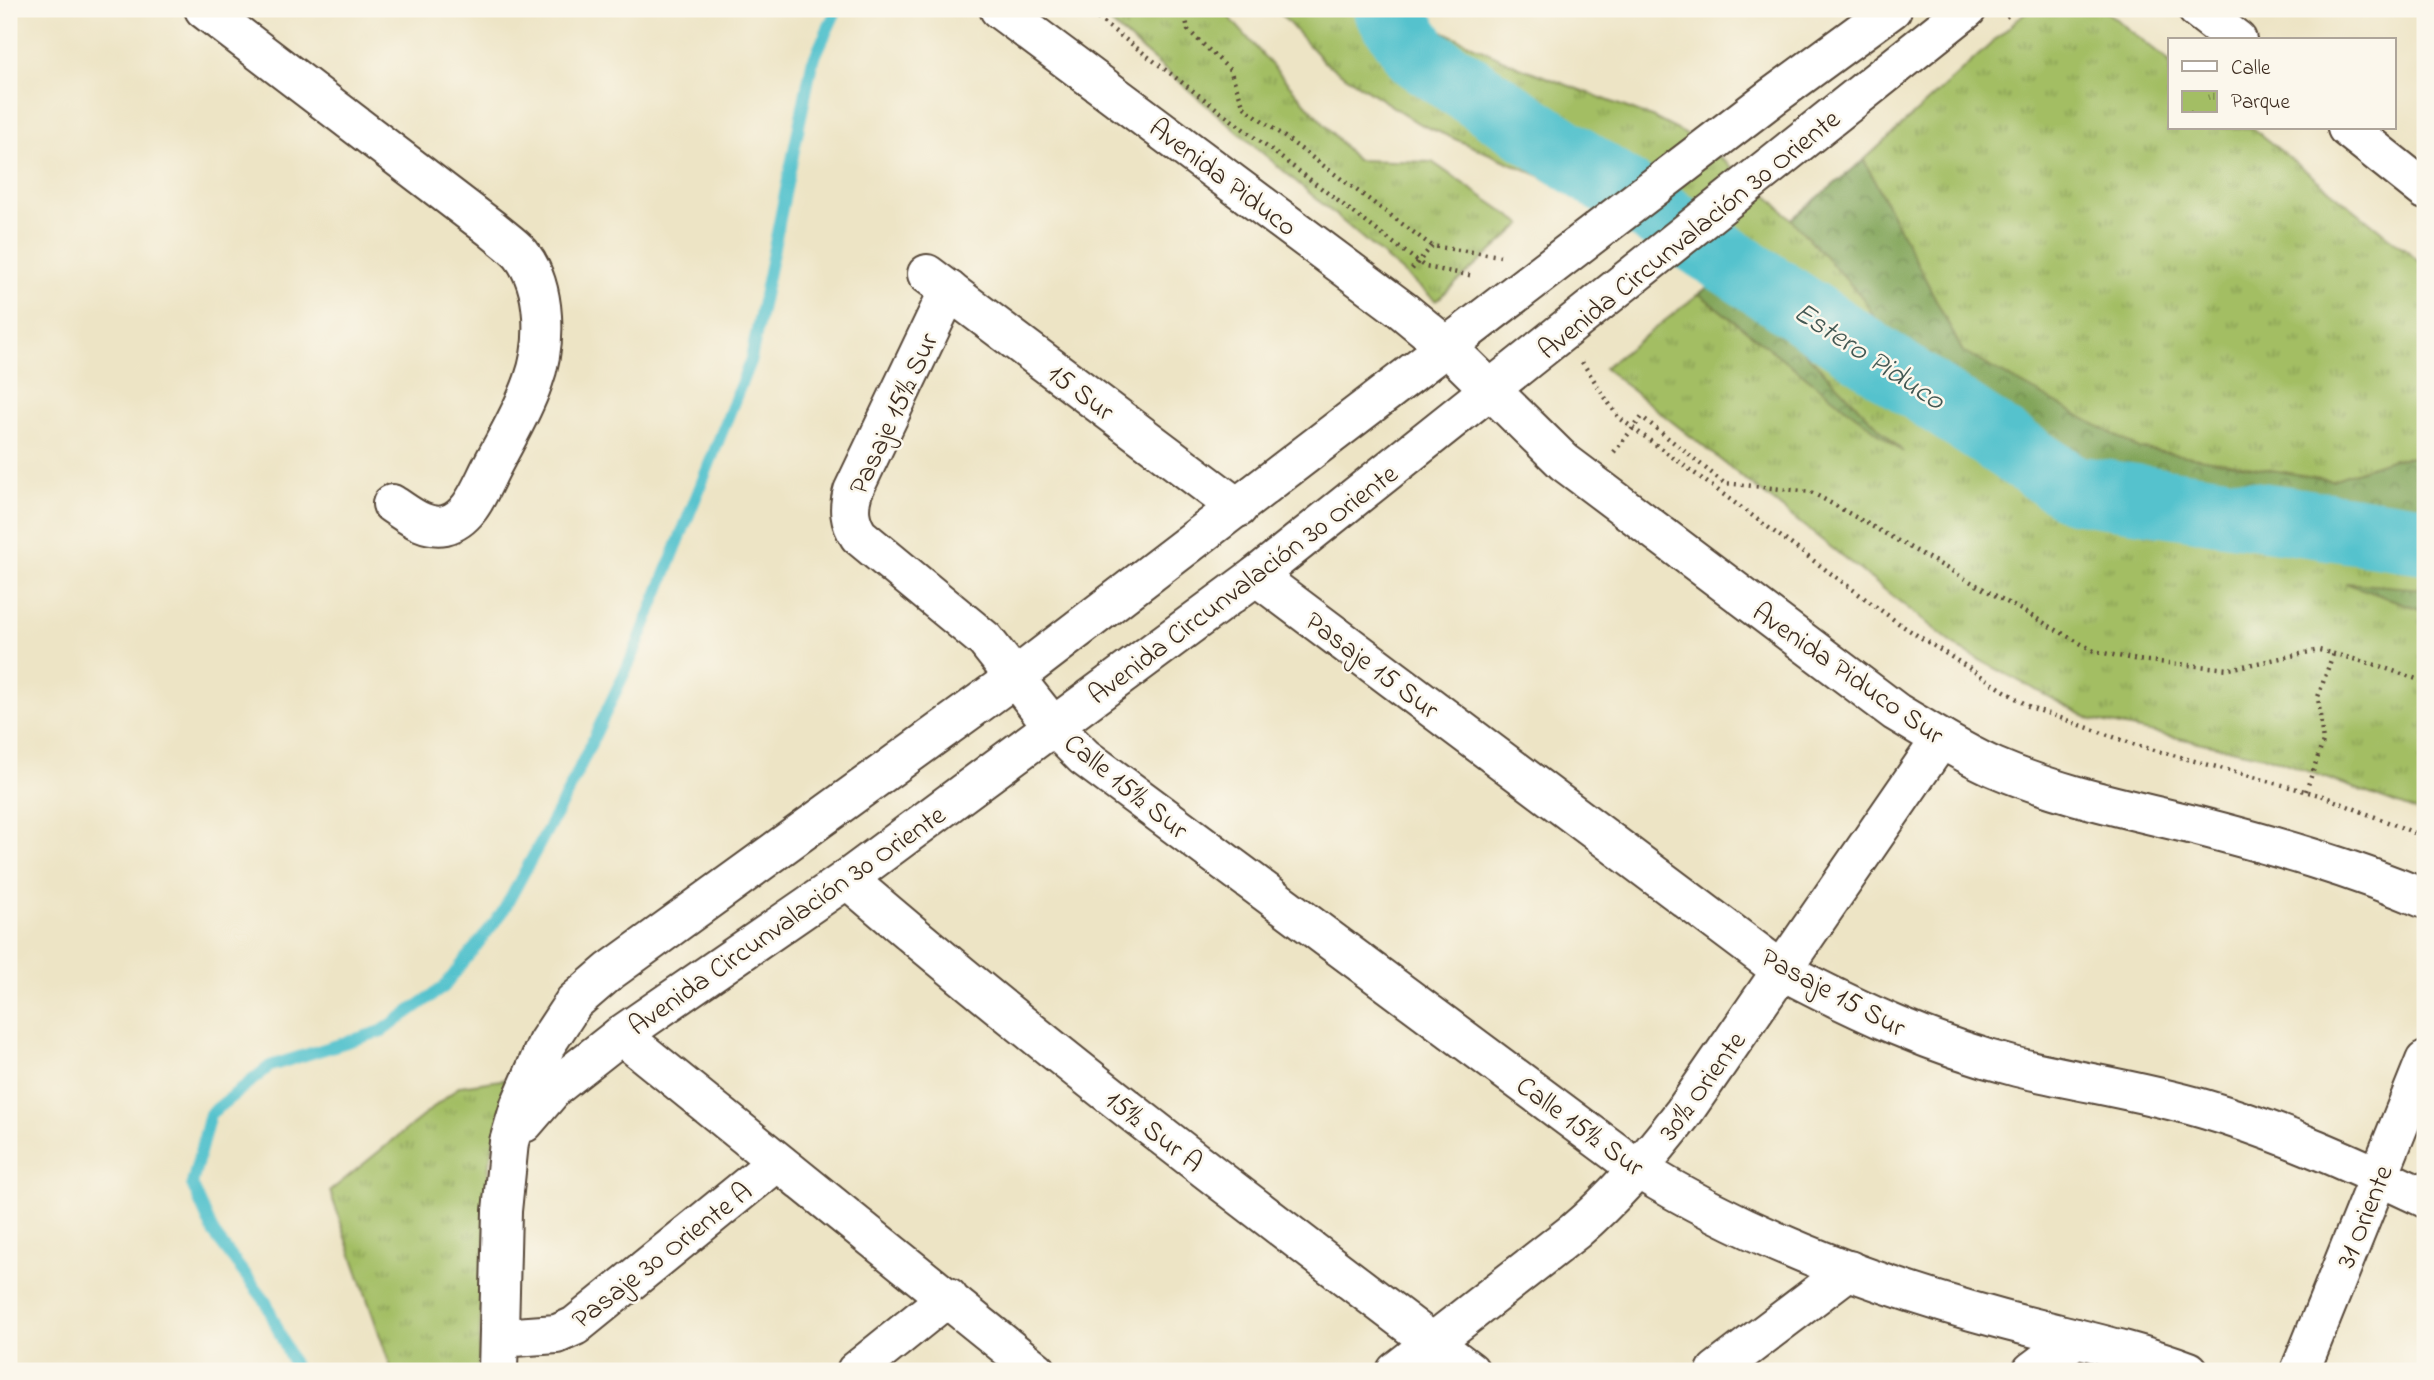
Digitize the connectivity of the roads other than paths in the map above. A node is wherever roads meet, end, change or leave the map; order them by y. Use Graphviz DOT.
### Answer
graph roads {
  1 [pos="204,9"];
  2 [pos="999,9"];
  3 [pos="1892,9"];
  4 [pos="1967,9"];
  5 [pos="2197,9"];
  6 [pos="2234,38"];
  7 [pos="2350,130"];
  8 [pos="2425,190"];
  9 [pos="938,282"];
  10 [pos="1447,346"];
  11 [pos="1492,389"];
  12 [pos="391,504"];
  13 [pos="1238,508"];
  14 [pos="1256,576"];
  15 [pos="1014,677"];
  16 [pos="1053,726"];
  17 [pos="1941,739"];
  18 [pos="847,878"];
  19 [pos="2425,900"];
  20 [pos="1782,970"];
  21 [pos="621,1035"];
  22 [pos="2425,1061"];
  23 [pos="509,1142"];
  24 [pos="777,1162"];
  25 [pos="1639,1169"];
  26 [pos="2379,1176"];
  27 [pos="2425,1198"];
  28 [pos="1849,1270"];
  29 [pos="948,1297"];
  30 [pos="2076,1338"];
  31 [pos="1432,1342"];
  32 [pos="499,1355"];
  33 [pos="856,1371"];
  34 [pos="1037,1371"];
  35 [pos="1396,1371"];
  36 [pos="1470,1371"];
  37 [pos="1716,1371"];
  38 [pos="2032,1371"];
  39 [pos="2189,1371"];
  40 [pos="2300,1371"];
  1 -- 12 [label="street"];
  2 -- 10 [label="street, Avenida Piduco"];
  3 -- 10 [label="street, Avenida Circunvalación 30 Oriente"];
  4 -- 11 [label="street, Avenida Circunvalación 30 Oriente"];
  5 -- 6 [label="street"];
  7 -- 8 [label="street"];
  9 -- 13 [label="street, 15 Sur"];
  9 -- 15 [label="street, Pasaje 15½ Sur"];
  10 -- 11 [label="street, Avenida Piduco"];
  10 -- 13 [label="street, Avenida Circunvalación 30 Oriente"];
  11 -- 14 [label="street, Avenida Circunvalación 30 Oriente"];
  11 -- 17 [label="street, Avenida Piduco Sur"];
  13 -- 15 [label="street, Avenida Circunvalación 30 Oriente"];
  14 -- 16 [label="street, Avenida Circunvalación 30 Oriente"];
  14 -- 20 [label="street, Pasaje 15 Sur"];
  15 -- 16 [label="street, Pasaje 15½ Sur"];
  15 -- 23 [label="street, Avenida Circunvalación 30 Oriente"];
  16 -- 18 [label="street, Avenida Circunvalación 30 Oriente"];
  16 -- 25 [label="street, Calle 15½ Sur"];
  17 -- 19 [label="street, Avenida Piduco Sur"];
  17 -- 20 [label="street, 30½ Oriente"];
  18 -- 21 [label="street, Avenida Circunvalación 30 Oriente"];
  18 -- 31 [label="street, 15½ Sur A"];
  20 -- 25 [label="street, 30½ Oriente"];
  20 -- 26 [label="street, Pasaje 15 Sur"];
  21 -- 23 [label="street, Avenida Circunvalación 30 Oriente"];
  21 -- 24 [label="street"];
  22 -- 26 [label="street, 31 Oriente"];
  23 -- 32 [label="street, Avenida Circunvalación 30 Oriente"];
  24 -- 29 [label="street"];
  24 -- 32 [label="street, Pasaje 30 Oriente A"];
  25 -- 28 [label="street, Calle 15½ Sur"];
  25 -- 31 [label="street, 30½ Oriente"];
  26 -- 27 [label="street, Pasaje 15 Sur"];
  26 -- 40 [label="street, 31 Oriente"];
  28 -- 30 [label="street, Calle 15½ Sur"];
  28 -- 37 [label="street"];
  29 -- 33 [label="street"];
  29 -- 34 [label="street"];
  30 -- 38 [label="street"];
  30 -- 39 [label="street, Calle 15½ Sur"];
  31 -- 35 [label="street, 30½ Oriente"];
  31 -- 36 [label="street, 15½ Sur A"];
}
